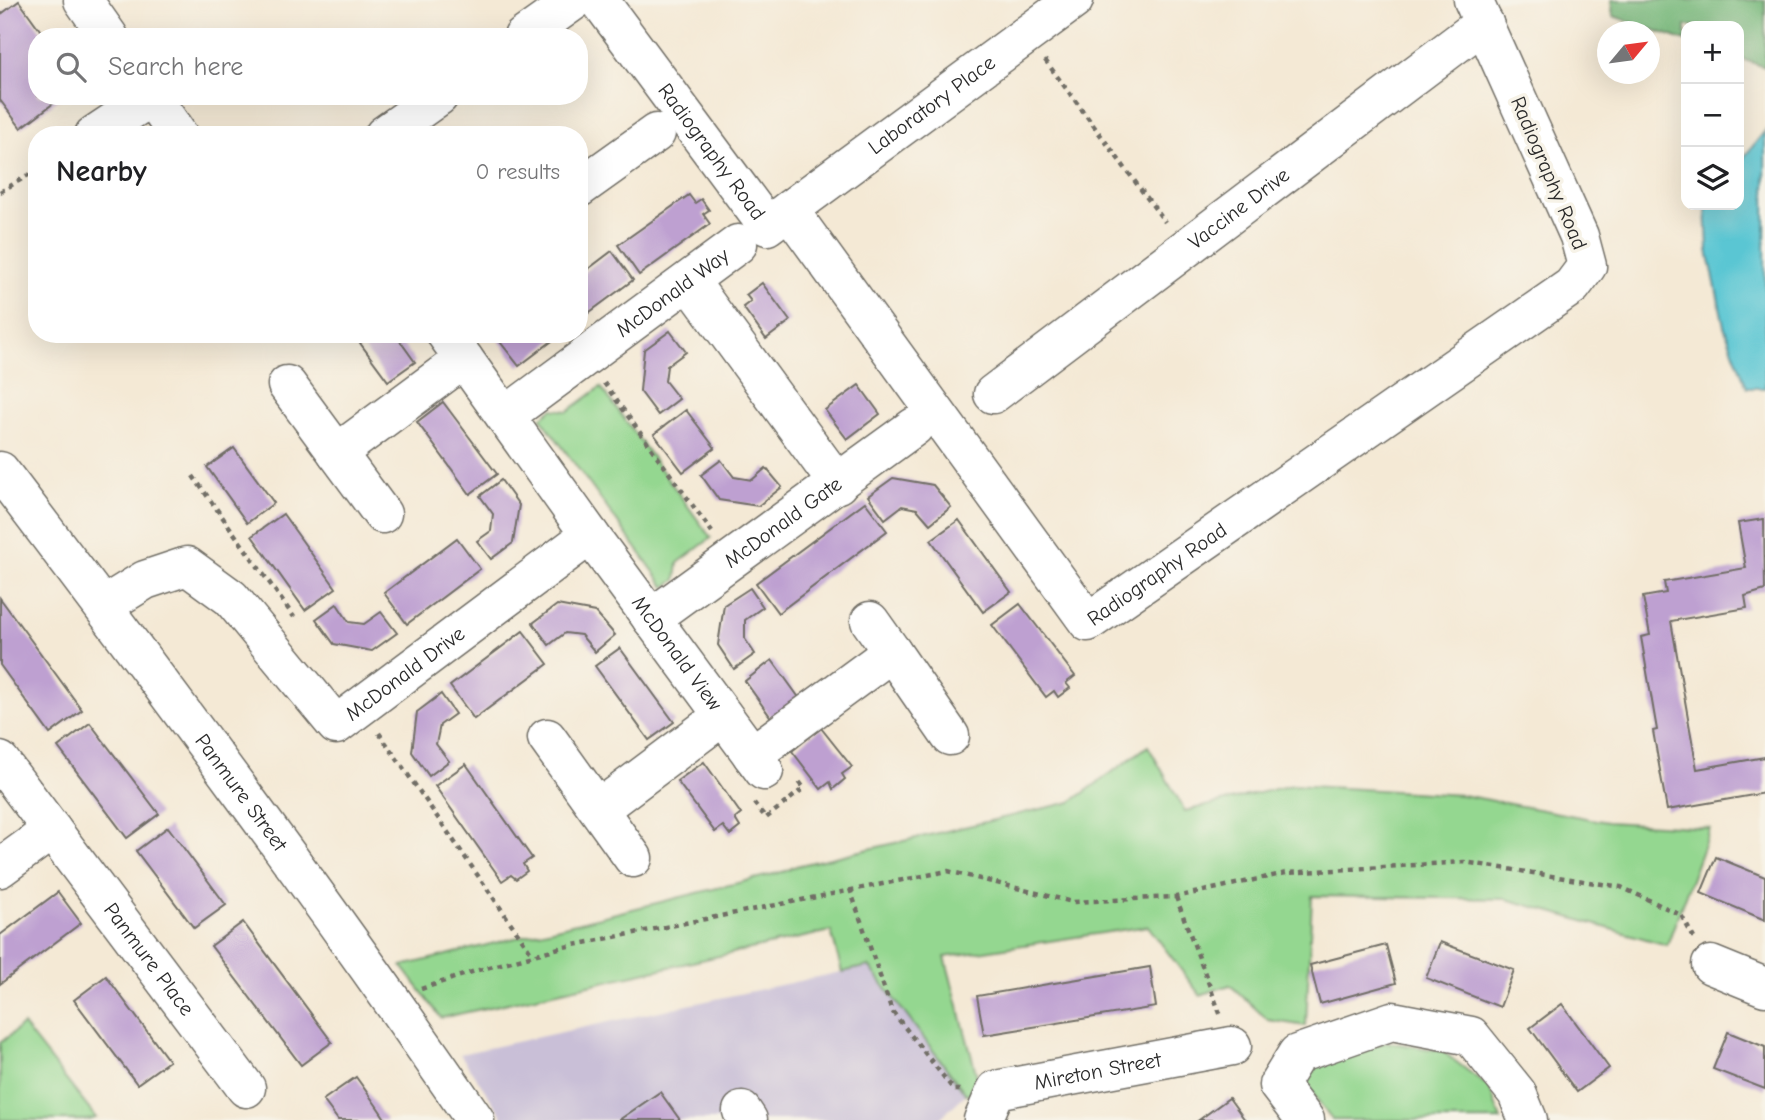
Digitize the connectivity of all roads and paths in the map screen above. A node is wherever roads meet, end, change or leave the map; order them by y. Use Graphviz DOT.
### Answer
graph roads {
  1 [pos="83,0"];
  2 [pos="575,0"];
  3 [pos="599,0"];
  4 [pos="1074,0"];
  5 [pos="1478,11"];
  6 [pos="103,28"];
  7 [pos="536,28"];
  8 [pos="1027,35"];
  9 [pos="139,105"];
  10 [pos="157,105"];
  11 [pos="426,105"];
  12 [pos="108,126"];
  13 [pos="172,126"];
  14 [pos="397,126"];
  15 [pos="656,133"];
  16 [pos="28,175"];
  17 [pos="588,182"];
  18 [pos="0,192"];
  19 [pos="789,210"];
  20 [pos="738,244"];
  21 [pos="1186,250"];
  22 [pos="690,282"];
  23 [pos="455,347"];
  24 [pos="287,385"];
  25 [pos="593,386"];
  26 [pos="993,394"];
  27 [pos="505,416"];
  28 [pos="914,427"];
  29 [pos="337,453"];
  30 [pos="0,471"];
  31 [pos="838,484"];
  32 [pos="382,514"];
  33 [pos="590,535"];
  34 [pos="718,539"];
  35 [pos="103,606"];
  36 [pos="651,618"];
  37 [pos="870,621"];
  38 [pos="892,652"];
  39 [pos="723,716"];
  40 [pos="374,727"];
  41 [pos="950,736"];
  42 [pos="547,738"];
  43 [pos="0,761"];
  44 [pos="759,766"];
  45 [pos="599,809"];
  46 [pos="52,830"];
  47 [pos="633,858"];
  48 [pos="0,868"];
  49 [pos="850,889"];
  50 [pos="1176,897"];
  51 [pos="533,955"];
  52 [pos="1711,965"];
  53 [pos="1765,987"];
  54 [pos="391,999"];
  55 [pos="1232,1046"];
  56 [pos="246,1088"];
  57 [pos="989,1105"];
  58 [pos="475,1120"];
  59 [pos="1305,1120"];
  60 [pos="1528,1120"];
  1 -- 6 [label="street"];
  2 -- 7 [label="street"];
  3 -- 19 [label="street, Radiography Road"];
  4 -- 8 [label="street, Laboratory Place"];
  5 -- 19 [label="street, Radiography Road"];
  5 -- 21 [label="street, Vaccine Drive"];
  8 -- 19 [label="street, Laboratory Place"];
  8 -- 21 [label="path"];
  9 -- 12 [label="street"];
  10 -- 13 [label="street"];
  11 -- 14 [label="street"];
  15 -- 17 [label="street"];
  16 -- 18 [label="path"];
  20 -- 22 [label="street, McDonald Way"];
  21 -- 26 [label="street, Vaccine Drive"];
  22 -- 27 [label="street, McDonald Way"];
  22 -- 31 [label="street"];
  23 -- 27 [label="street"];
  23 -- 29 [label="street"];
  24 -- 29 [label="street"];
  25 -- 34 [label="path"];
  27 -- 33 [label="street"];
  28 -- 31 [label="street, McDonald Gate"];
  29 -- 32 [label="street"];
  30 -- 35 [label="street, Panmure Street"];
  31 -- 36 [label="street, McDonald Gate"];
  33 -- 35 [label="street, McDonald Drive"];
  33 -- 36 [label="street, McDonald View"];
  35 -- 54 [label="street, Panmure Street"];
  36 -- 39 [label="street, McDonald View"];
  37 -- 38 [label="street"];
  38 -- 41 [label="street"];
  38 -- 44 [label="street"];
  39 -- 44 [label="street, McDonald View"];
  39 -- 45 [label="street"];
  40 -- 51 [label="path"];
  42 -- 45 [label="street"];
  43 -- 46 [label="street, Panmure Place"];
  44 -- 44 [label="path"];
  45 -- 47 [label="street"];
  46 -- 48 [label="street"];
  46 -- 56 [label="street, Panmure Place"];
  49 -- 50 [label="path"];
  49 -- 51 [label="path"];
  49 -- 57 [label="path"];
  50 -- 52 [label="path"];
  50 -- 55 [label="path"];
  51 -- 54 [label="path"];
  52 -- 53 [label="street"];
  54 -- 58 [label="street, Panmure Street"];
  55 -- 57 [label="street, Mireton Street"];
  59 -- 60 [label="street"];
}
